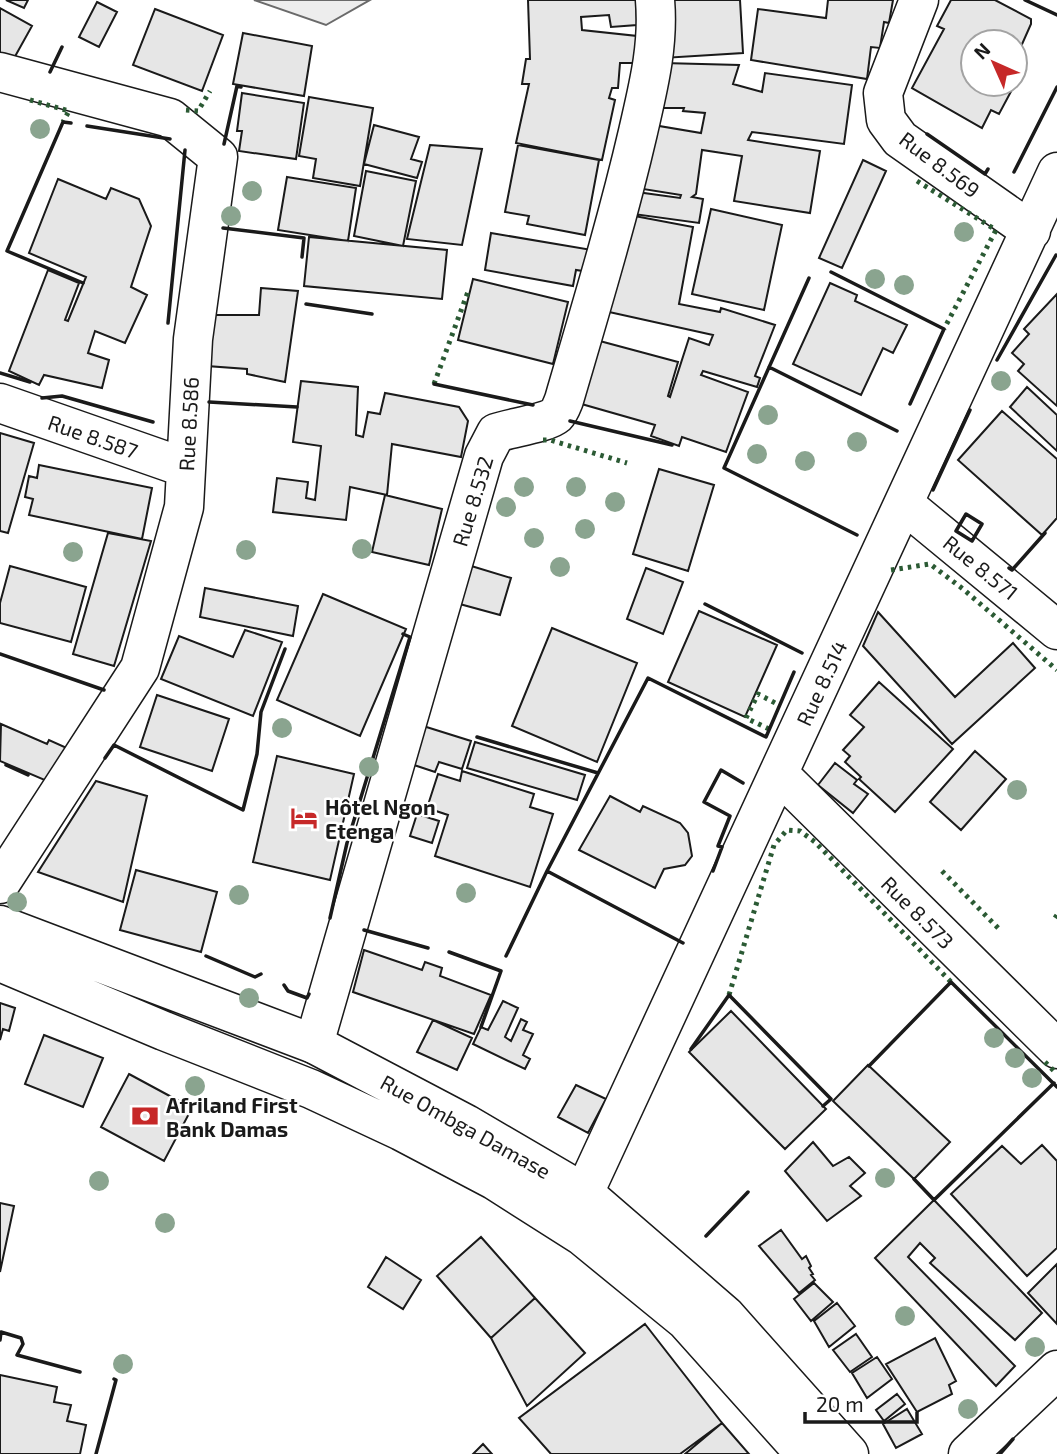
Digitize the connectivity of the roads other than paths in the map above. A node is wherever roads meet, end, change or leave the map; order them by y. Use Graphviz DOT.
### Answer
graph roads {
  1 [pos="655,0"];
  2 [pos="919,0"];
  3 [pos="0,72"];
  4 [pos="1057,172"];
  5 [pos="1043,219"];
  6 [pos="0,403"];
  7 [pos="186,468"];
  8 [pos="904,505"];
  9 [pos="1057,631"];
  10 [pos="779,774"];
  11 [pos="0,884"];
  12 [pos="0,925"];
  13 [pos="0,962"];
  14 [pos="314,1044"];
  15 [pos="1057,1049"];
  16 [pos="584,1193"];
  17 [pos="1057,1370"];
  18 [pos="805,1454"];
  19 [pos="849,1454"];
  20 [pos="968,1454"];
  1 -- 14 [label="street, Rue 8.532"];
  2 -- 5 [label="street, Rue 8.569"];
  3 -- 7 [label="street, Rue 8.586"];
  4 -- 5 [label="street, Rue 8.514"];
  5 -- 8 [label="street, Rue 8.514"];
  6 -- 7 [label="street, Rue 8.587"];
  7 -- 11 [label="street, Rue 8.586"];
  8 -- 9 [label="street, Rue 8.571"];
  8 -- 10 [label="street, Rue 8.514"];
  10 -- 15 [label="street, Rue 8.573"];
  10 -- 16 [label="street, Rue 8.514"];
  12 -- 14 [label="street, Rue Ombga Damase"];
  13 -- 18 [label="street, Rue Ombga Damase"];
  14 -- 16 [label="street, Rue Ombga Damase"];
  16 -- 19 [label="street, Rue Ombga Damase"];
  17 -- 20 [label="street"];
}
